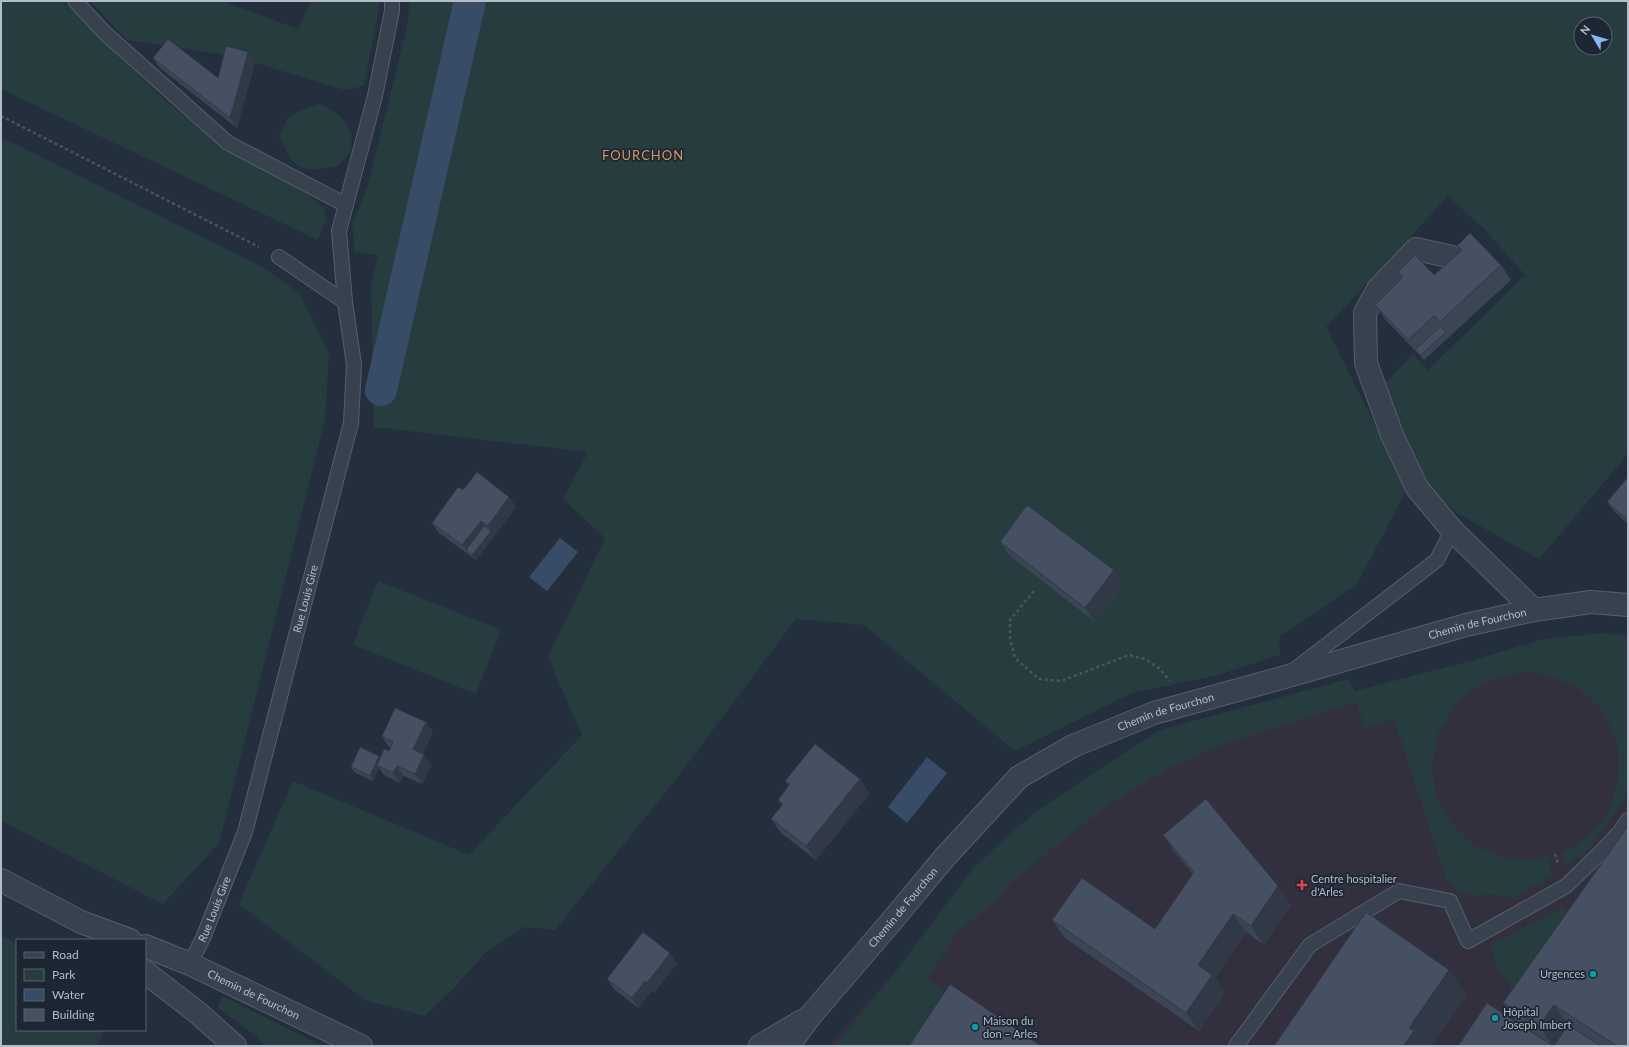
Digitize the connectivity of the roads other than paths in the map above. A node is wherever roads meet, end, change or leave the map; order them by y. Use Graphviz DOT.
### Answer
graph roads {
  1 [pos="75,1"];
  2 [pos="392,1"];
  3 [pos="346,205"];
  4 [pos="279,257"];
  5 [pos="1452,257"];
  6 [pos="345,302"];
  7 [pos="1452,530"];
  8 [pos="1628,605"];
  9 [pos="1534,610"];
  10 [pos="1285,677"];
  11 [pos="1628,820"];
  12 [pos="1,880"];
  13 [pos="81,922"];
  14 [pos="103,939"];
  15 [pos="127,939"];
  16 [pos="146,946"];
  17 [pos="190,964"];
  18 [pos="146,973"];
  19 [pos="811,1015"];
  20 [pos="235,1046"];
  21 [pos="361,1046"];
  22 [pos="760,1046"];
  23 [pos="788,1046"];
  24 [pos="1236,1046"];
  1 -- 3 [label="lane"];
  2 -- 3 [label="lane, Rue Louis Gire"];
  3 -- 6 [label="lane, Rue Louis Gire"];
  4 -- 6 [label="lane"];
  5 -- 7 [label="street"];
  6 -- 17 [label="lane, Rue Louis Gire"];
  7 -- 9 [label="street"];
  7 -- 10 [label="lane"];
  8 -- 9 [label="street, Chemin de Fourchon"];
  9 -- 10 [label="street, Chemin de Fourchon"];
  10 -- 19 [label="street, Chemin de Fourchon"];
  11 -- 24 [label="lane"];
  12 -- 13 [label="street"];
  13 -- 14 [label="street"];
  13 -- 15 [label="street"];
  16 -- 17 [label="street, Chemin de Fourchon"];
  17 -- 21 [label="street, Chemin de Fourchon"];
  18 -- 20 [label="street"];
  19 -- 22 [label="street, Chemin de Fourchon"];
  19 -- 23 [label="street, Chemin de Fourchon"];
}
